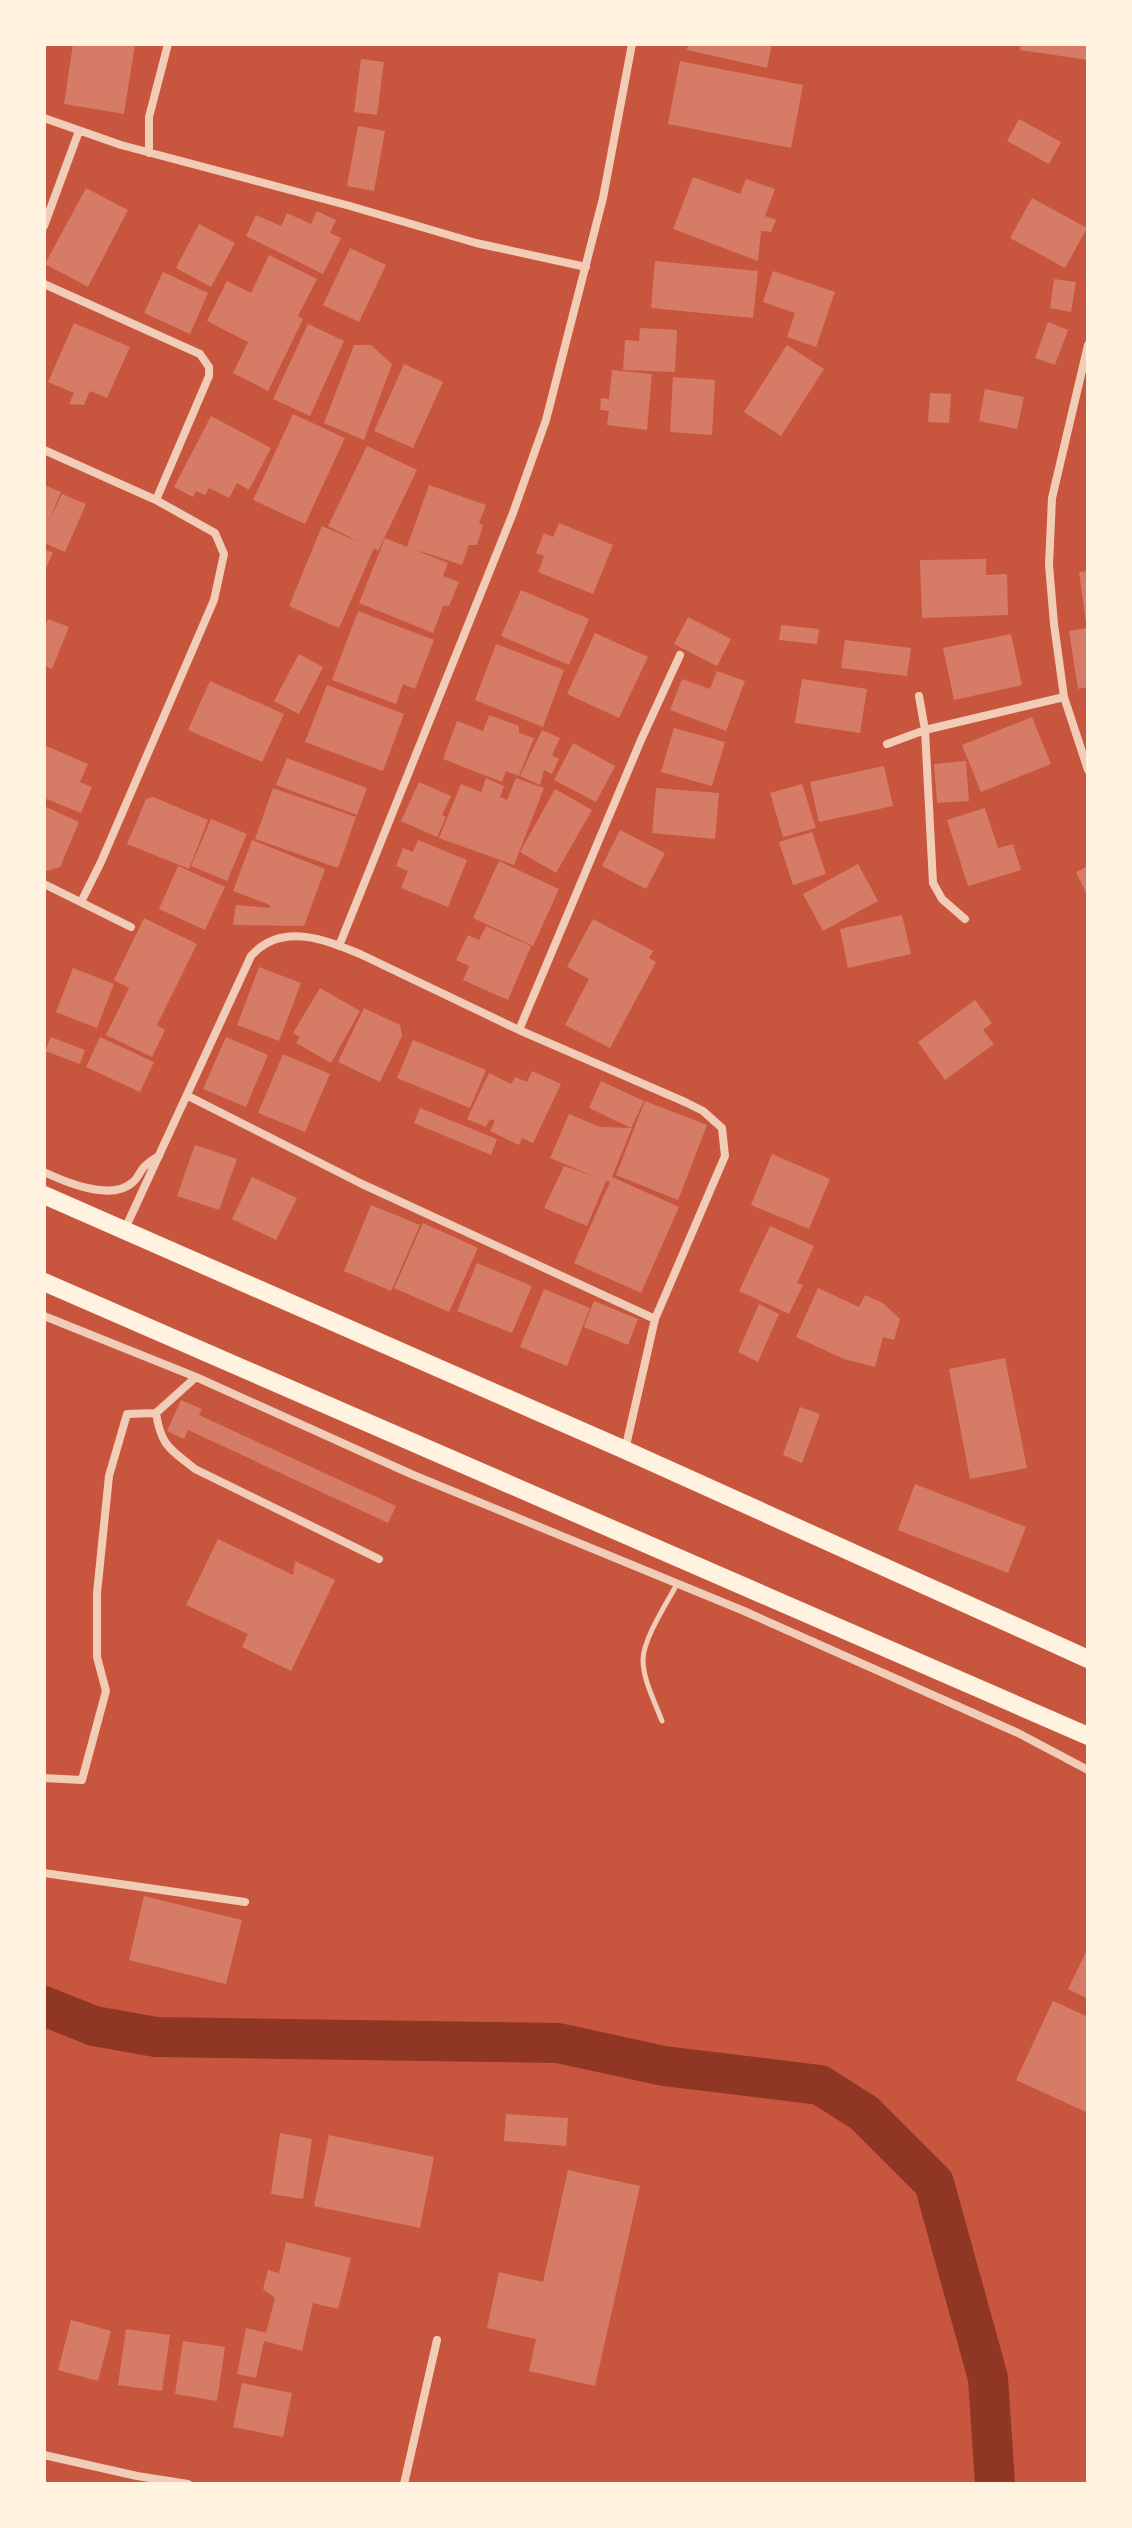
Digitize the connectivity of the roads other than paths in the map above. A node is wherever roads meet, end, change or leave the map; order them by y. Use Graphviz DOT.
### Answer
graph roads {
  1 [pos="168,44"];
  2 [pos="632,44"];
  3 [pos="44,118"];
  4 [pos="79,131"];
  5 [pos="149,153"];
  6 [pos="44,226"];
  7 [pos="586,267"];
  8 [pos="44,284"];
  9 [pos="1088,345"];
  10 [pos="44,450"];
  11 [pos="156,500"];
  12 [pos="680,655"];
  13 [pos="919,696"];
  14 [pos="1064,697"];
  15 [pos="925,730"];
  16 [pos="887,744"];
  17 [pos="1088,770"];
  18 [pos="44,884"];
  19 [pos="81,902"];
  20 [pos="965,919"];
  21 [pos="131,927"];
  22 [pos="339,946"];
  23 [pos="519,1030"];
  24 [pos="188,1096"];
  25 [pos="160,1155"];
  26 [pos="44,1172"];
  27 [pos="44,1195"];
  28 [pos="124,1232"];
  29 [pos="44,1282"];
  30 [pos="44,1316"];
  31 [pos="655,1319"];
  32 [pos="196,1377"];
  33 [pos="156,1413"];
  34 [pos="625,1450"];
  35 [pos="379,1559"];
  36 [pos="677,1584"];
  37 [pos="1088,1659"];
  38 [pos="662,1721"];
  39 [pos="1088,1736"];
  40 [pos="1088,1770"];
  41 [pos="44,1778"];
  42 [pos="44,1873"];
  43 [pos="245,1902"];
  44 [pos="437,2340"];
  45 [pos="44,2455"];
  46 [pos="188,2484"];
  47 [pos="404,2484"];
  1 -- 5 [label="street"];
  2 -- 7 [label="street"];
  3 -- 4 [label="street"];
  4 -- 5 [label="street"];
  4 -- 6 [label="street"];
  5 -- 7 [label="street"];
  7 -- 22 [label="street"];
  8 -- 11 [label="street"];
  9 -- 14 [label="street"];
  10 -- 11 [label="street"];
  11 -- 19 [label="street"];
  12 -- 23 [label="street"];
  13 -- 15 [label="street"];
  14 -- 15 [label="street"];
  14 -- 17 [label="street"];
  15 -- 16 [label="street"];
  15 -- 20 [label="street"];
  18 -- 19 [label="street"];
  19 -- 21 [label="street"];
  22 -- 23 [label="street"];
  22 -- 24 [label="street"];
  23 -- 31 [label="street"];
  24 -- 25 [label="street"];
  24 -- 31 [label="street"];
  25 -- 26 [label="street"];
  25 -- 28 [label="street"];
  27 -- 28 [label="highway"];
  28 -- 34 [label="highway"];
  29 -- 39 [label="highway"];
  30 -- 32 [label="street"];
  31 -- 34 [label="street"];
  32 -- 33 [label="street"];
  32 -- 36 [label="street"];
  33 -- 35 [label="street"];
  33 -- 41 [label="street"];
  34 -- 37 [label="highway"];
  36 -- 38 [label="lane"];
  36 -- 40 [label="street"];
  42 -- 43 [label="street"];
  44 -- 47 [label="street"];
  45 -- 46 [label="street"];
}
